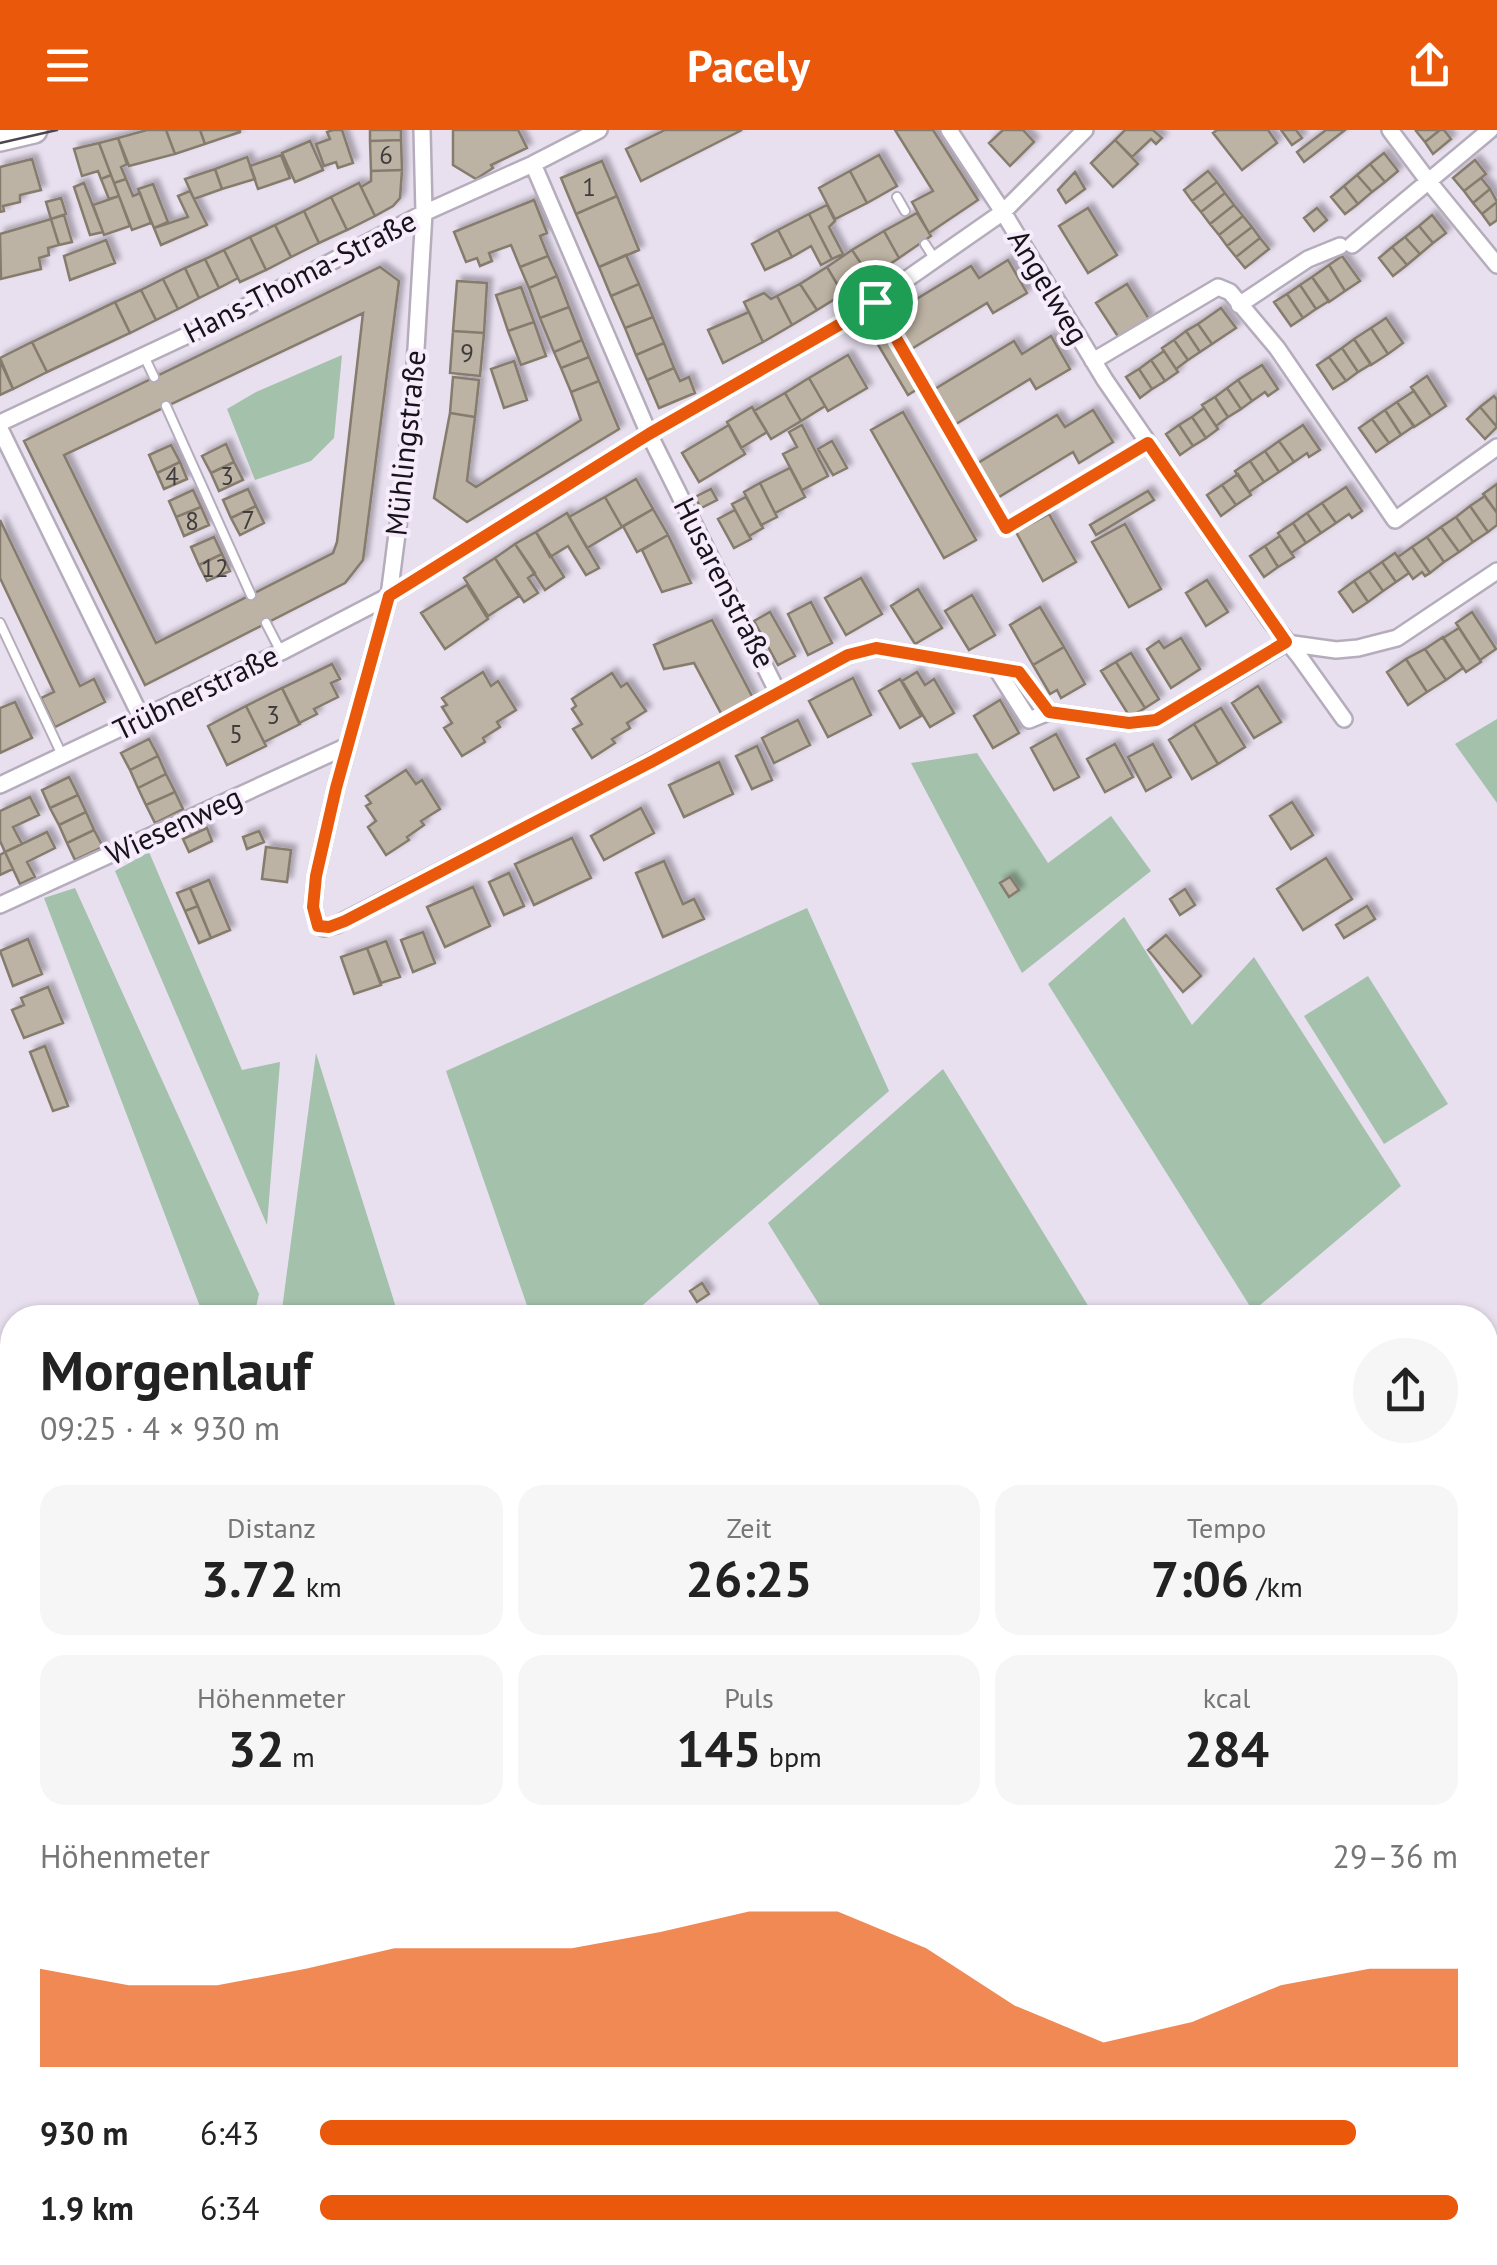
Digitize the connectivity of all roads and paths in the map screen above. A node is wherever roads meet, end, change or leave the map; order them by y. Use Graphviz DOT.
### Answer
graph roads {
  1 [pos="34,130"];
  2 [pos="422,130"];
  3 [pos="599,130"];
  4 [pos="949,130"];
  5 [pos="1085,130"];
  6 [pos="1390,130"];
  7 [pos="1490,130"];
  8 [pos="0,138"];
  9 [pos="532,164"];
  10 [pos="1429,182"];
  11 [pos="897,197"];
  12 [pos="905,211"];
  13 [pos="1003,212"];
  14 [pos="424,214"];
  15 [pos="925,244"];
  16 [pos="934,258"];
  17 [pos="1497,264"];
  18 [pos="875,302"];
  19 [pos="1239,304"];
  20 [pos="144,356"];
  21 [pos="1093,361"];
  22 [pos="154,378"];
  23 [pos="166,406"];
  24 [pos="0,426"];
  25 [pos="649,434"];
  26 [pos="1148,443"];
  27 [pos="1497,448"];
  28 [pos="1497,571"];
  29 [pos="251,595"];
  30 [pos="389,596"];
  31 [pos="0,623"];
  32 [pos="266,624"];
  33 [pos="1286,642"];
  34 [pos="280,652"];
  35 [pos="778,692"];
  36 [pos="142,718"];
  37 [pos="1344,720"];
  38 [pos="347,746"];
  39 [pos="63,756"];
  40 [pos="0,784"];
  41 [pos="0,905"];
  42 [pos="318,926"];
  1 -- 8 [label="main road"];
  2 -- 14 [label="street, Mühlingstraße"];
  3 -- 9 [label="street, Hans-Thoma-Straße"];
  4 -- 13 [label="street, Angelweg"];
  5 -- 13 [label="street, Trübnerstraße"];
  6 -- 10 [label="street"];
  7 -- 10 [label="street"];
  9 -- 14 [label="street, Hans-Thoma-Straße"];
  9 -- 25 [label="street, Husarenstraße"];
  10 -- 17 [label="street"];
  10 -- 19 [label="street"];
  11 -- 12 [label="lane"];
  13 -- 16 [label="street, Trübnerstraße"];
  13 -- 21 [label="street, Angelweg"];
  14 -- 20 [label="street, Hans-Thoma-Straße"];
  14 -- 30 [label="street, Mühlingstraße"];
  15 -- 16 [label="lane"];
  16 -- 18 [label="street, Trübnerstraße"];
  18 -- 25 [label="street, Trübnerstraße"];
  18 -- 26 [label="lane"];
  19 -- 21 [label="street"];
  19 -- 27 [label="street"];
  20 -- 22 [label="lane"];
  20 -- 24 [label="street, Hans-Thoma-Straße"];
  21 -- 26 [label="street, Angelweg"];
  23 -- 29 [label="lane"];
  24 -- 36 [label="street"];
  25 -- 30 [label="street, Trübnerstraße"];
  25 -- 35 [label="street, Husarenstraße"];
  26 -- 33 [label="street, Angelweg"];
  28 -- 33 [label="street"];
  30 -- 34 [label="street, Trübnerstraße"];
  30 -- 38 [label="street, Mühlingstraße"];
  31 -- 39 [label="lane"];
  32 -- 34 [label="lane"];
  33 -- 35 [label="street"];
  33 -- 37 [label="street, Angelweg"];
  34 -- 36 [label="street, Trübnerstraße"];
  35 -- 42 [label="street, Husarenstraße"];
  36 -- 39 [label="street, Trübnerstraße"];
  38 -- 41 [label="street, Wiesenweg"];
  38 -- 42 [label="street, Mühlingstraße"];
  39 -- 40 [label="street, Trübnerstraße"];
}
